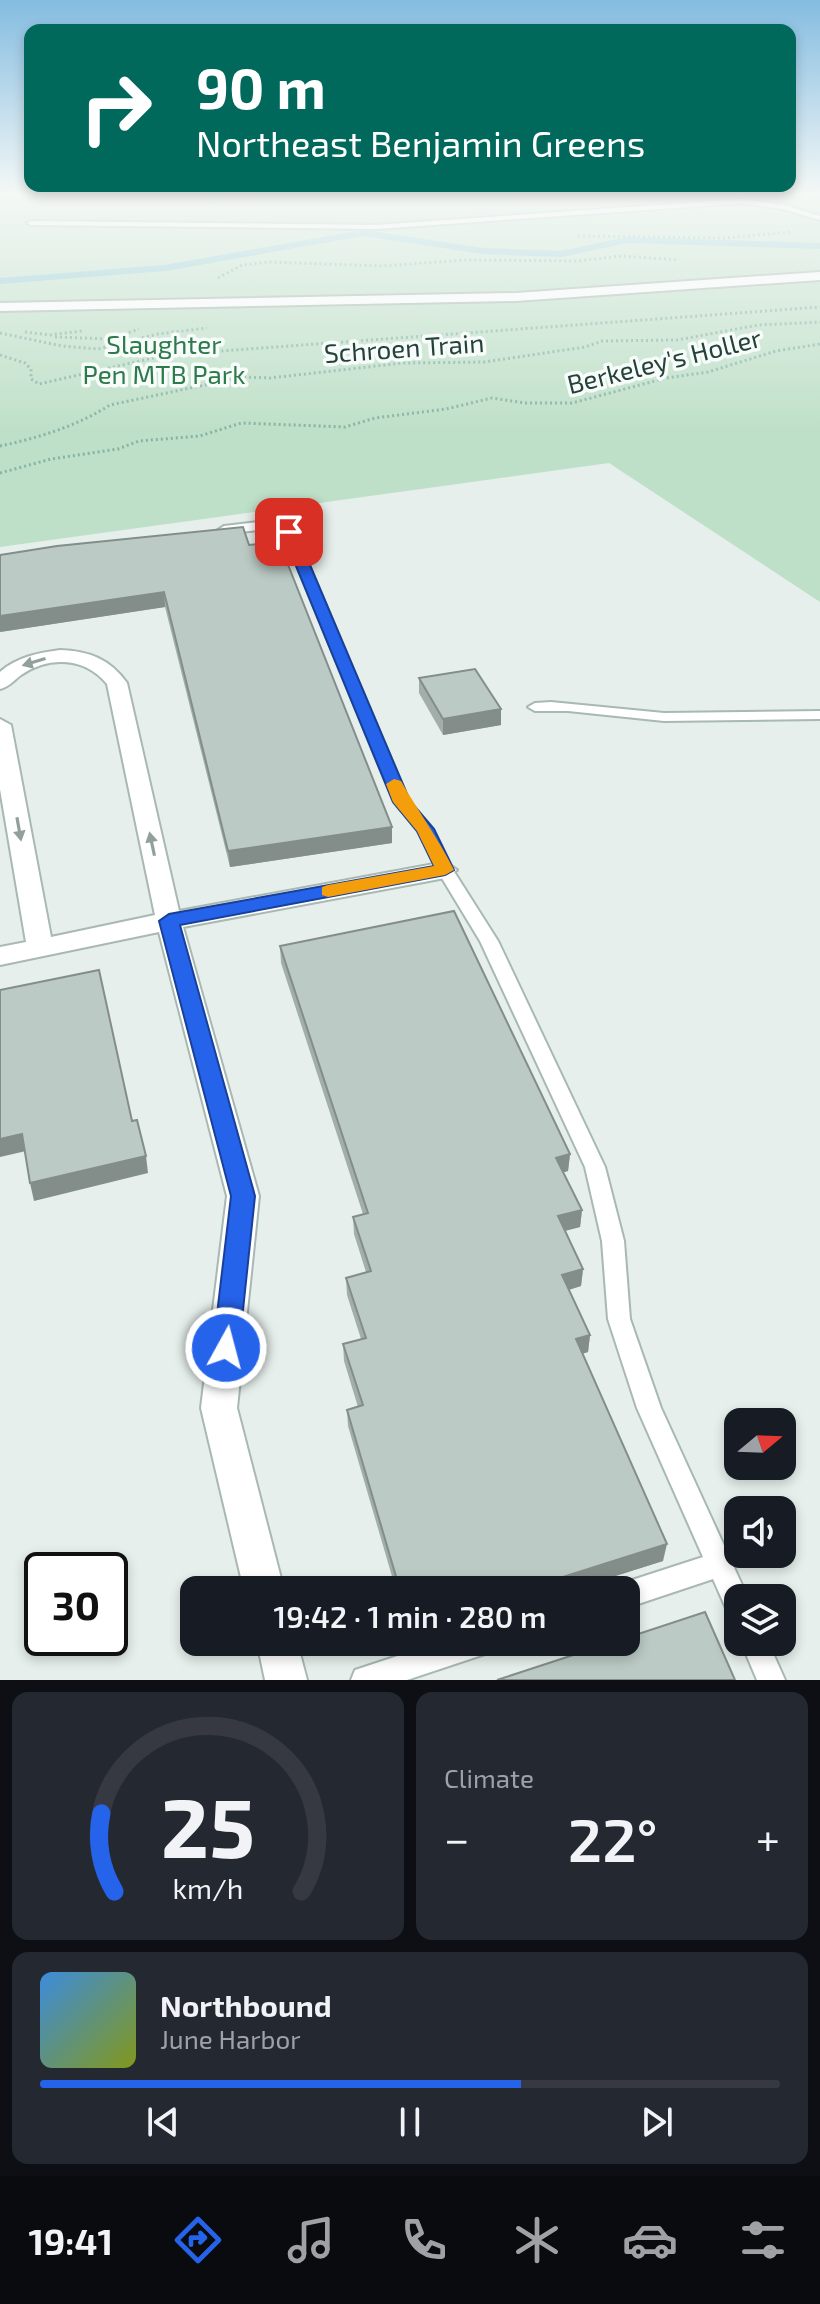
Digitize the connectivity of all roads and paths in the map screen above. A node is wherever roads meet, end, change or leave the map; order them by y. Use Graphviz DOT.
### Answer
graph roads {
  1 [pos="226,273"];
  2 [pos="820,276"];
  3 [pos="214,280"];
  4 [pos="0,307"];
  5 [pos="820,307"];
  6 [pos="820,322"];
  7 [pos="174,325"];
  8 [pos="188,326"];
  9 [pos="144,328"];
  10 [pos="35,333"];
  11 [pos="820,344"];
  12 [pos="0,355"];
  13 [pos="0,446"];
  14 [pos="0,473"];
  15 [pos="207,531"];
  16 [pos="0,683"];
  17 [pos="535,707"];
  18 [pos="820,715"];
  19 [pos="0,725"];
  20 [pos="445,870"];
  21 [pos="169,921"];
  22 [pos="40,948"];
  23 [pos="0,956"];
  24 [pos="719,1564"];
  25 [pos="261,1576"];
  26 [pos="728,1584"];
  27 [pos="640,1590"];
  28 [pos="280,1656"];
  29 [pos="438,1656"];
  30 [pos="760,1656"];
  31 [pos="286,1680"];
  32 [pos="365,1680"];
  33 [pos="771,1680"];
  1 -- 3 [label="path"];
  2 -- 4 [label="street"];
  5 -- 12 [label="path"];
  6 -- 13 [label="path, Schroen Train"];
  7 -- 8 [label="path"];
  9 -- 10 [label="path"];
  11 -- 14 [label="path, Berkeley's Holler"];
  15 -- 20 [label="lane"];
  21 -- 16 [label="street, one-way"];
  17 -- 18 [label="lane"];
  19 -- 22 [label="street, one-way"];
  20 -- 21 [label="street"];
  20 -- 24 [label="lane"];
  21 -- 22 [label="street"];
  21 -- 25 [label="street"];
  22 -- 23 [label="street"];
  24 -- 26 [label="lane"];
  24 -- 27 [label="lane"];
  28 -- 31 [label="street"];
  29 -- 32 [label="lane"];
  30 -- 33 [label="lane"];
}
